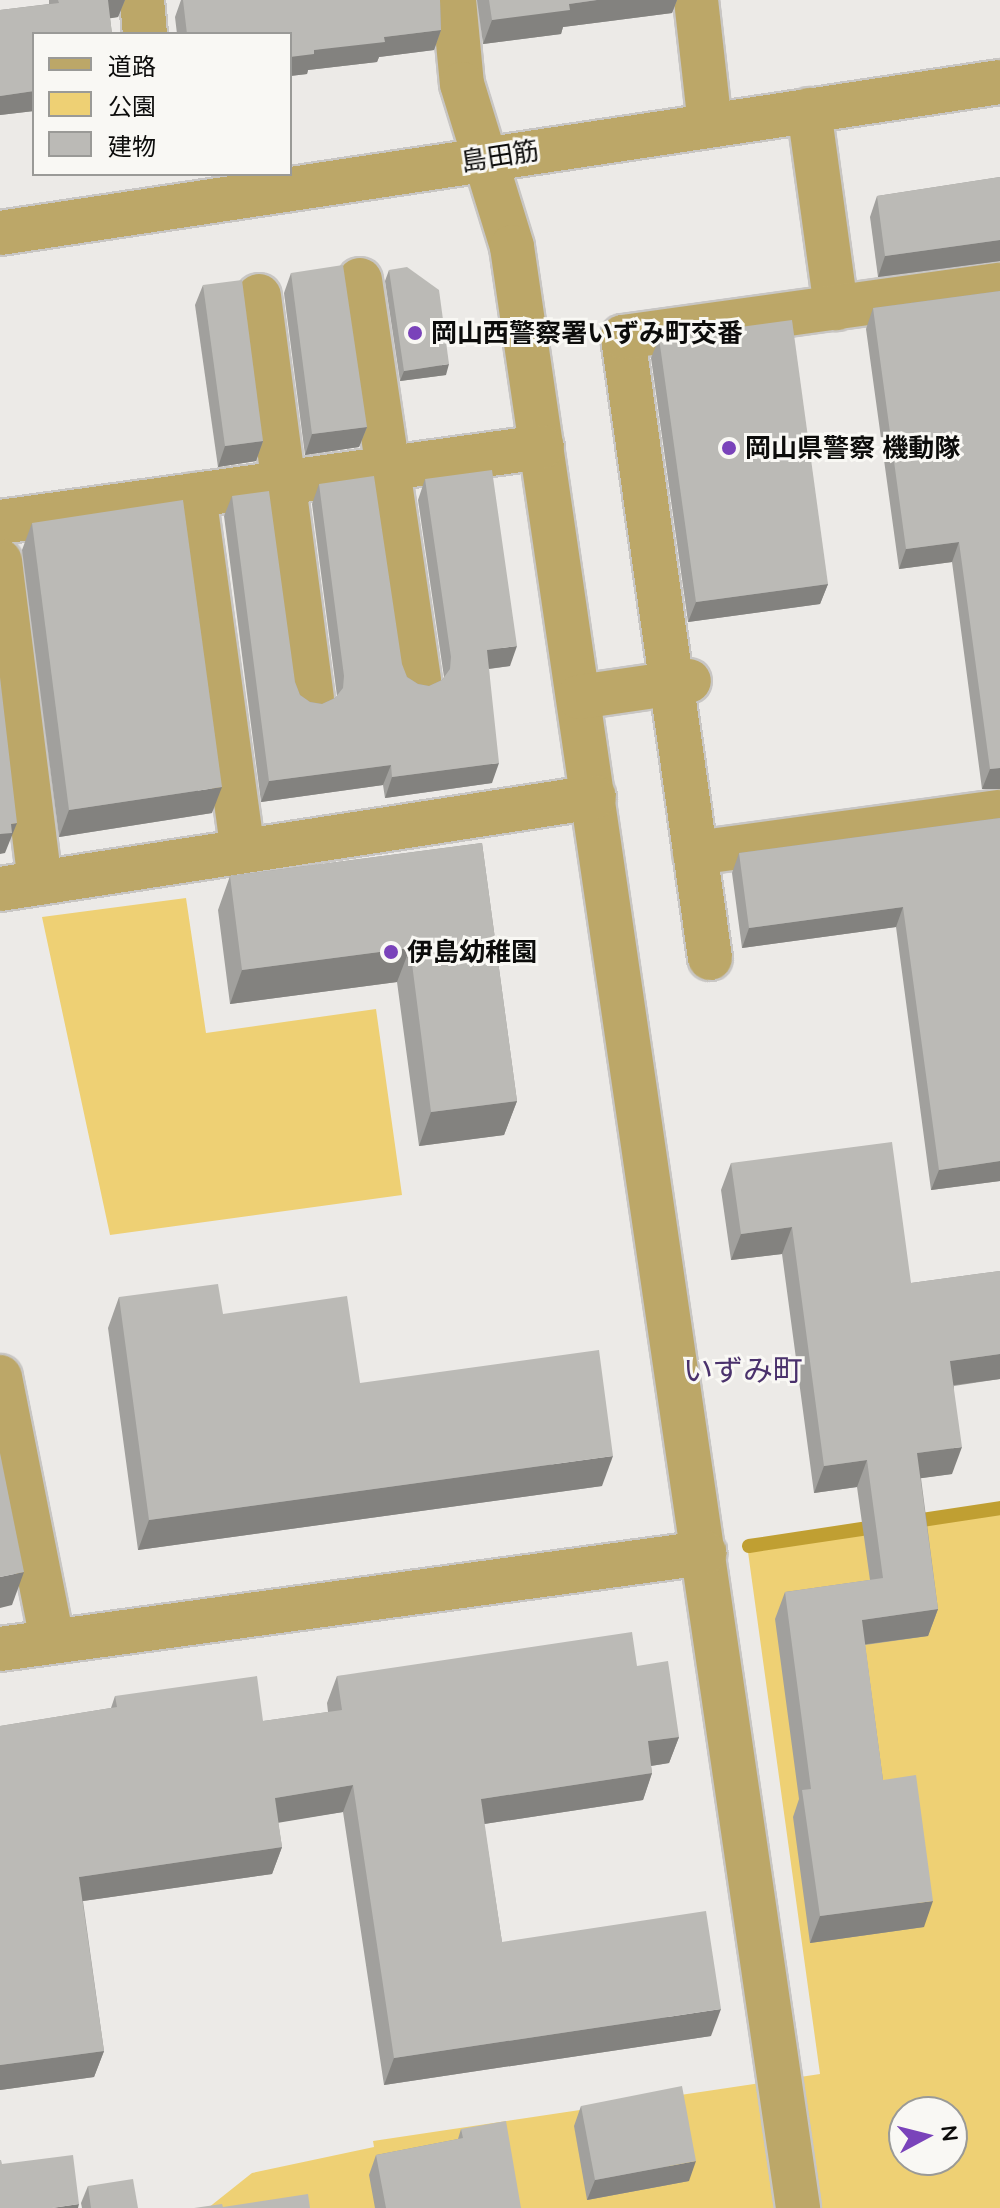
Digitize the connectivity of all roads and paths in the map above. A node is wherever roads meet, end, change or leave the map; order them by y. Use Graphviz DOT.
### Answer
graph roads {
  1 [pos="142,0"];
  2 [pos="454,0"];
  3 [pos="696,0"];
  4 [pos="145,32"];
  5 [pos="1000,82"];
  6 [pos="809,110"];
  7 [pos="710,124"];
  8 [pos="486,158"];
  9 [pos="161,191"];
  10 [pos="0,233"];
  11 [pos="360,280"];
  12 [pos="1000,285"];
  13 [pos="259,296"];
  14 [pos="836,308"];
  15 [pos="542,447"];
  16 [pos="388,468"];
  17 [pos="283,482"];
  18 [pos="194,495"];
  19 [pos="0,522"];
  20 [pos="0,561"];
  21 [pos="419,681"];
  22 [pos="680,683"];
  23 [pos="579,697"];
  24 [pos="312,699"];
  25 [pos="594,797"];
  26 [pos="1000,812"];
  27 [pos="243,851"];
  28 [pos="695,853"];
  29 [pos="20,886"];
  30 [pos="710,958"];
  31 [pos="0,1377"];
  32 [pos="704,1553"];
  33 [pos="52,1639"];
  34 [pos="0,1649"];
  35 [pos="798,2208"];
  1 -- 4 [label="street"];
  2 -- 8 [label="street"];
  3 -- 7 [label="street"];
  5 -- 6 [label="street, 島田筋"];
  6 -- 7 [label="street, 島田筋"];
  6 -- 14 [label="street"];
  7 -- 8 [label="street, 島田筋"];
  8 -- 9 [label="street, 島田筋"];
  8 -- 15 [label="street"];
  9 -- 10 [label="street, 島田筋"];
  11 -- 16 [label="street"];
  12 -- 14 [label="street"];
  13 -- 17 [label="street"];
  14 -- 22 [label="street"];
  15 -- 16 [label="street"];
  15 -- 23 [label="street"];
  16 -- 17 [label="street"];
  16 -- 21 [label="street"];
  17 -- 18 [label="street"];
  17 -- 24 [label="street"];
  18 -- 19 [label="street"];
  18 -- 27 [label="street"];
  20 -- 29 [label="street"];
  22 -- 23 [label="street"];
  22 -- 28 [label="street"];
  23 -- 25 [label="street"];
  25 -- 27 [label="street"];
  25 -- 32 [label="street"];
  26 -- 28 [label="street"];
  27 -- 29 [label="street"];
  28 -- 30 [label="street"];
  31 -- 33 [label="street"];
  32 -- 33 [label="street"];
  32 -- 35 [label="street"];
  33 -- 34 [label="street"];
}
